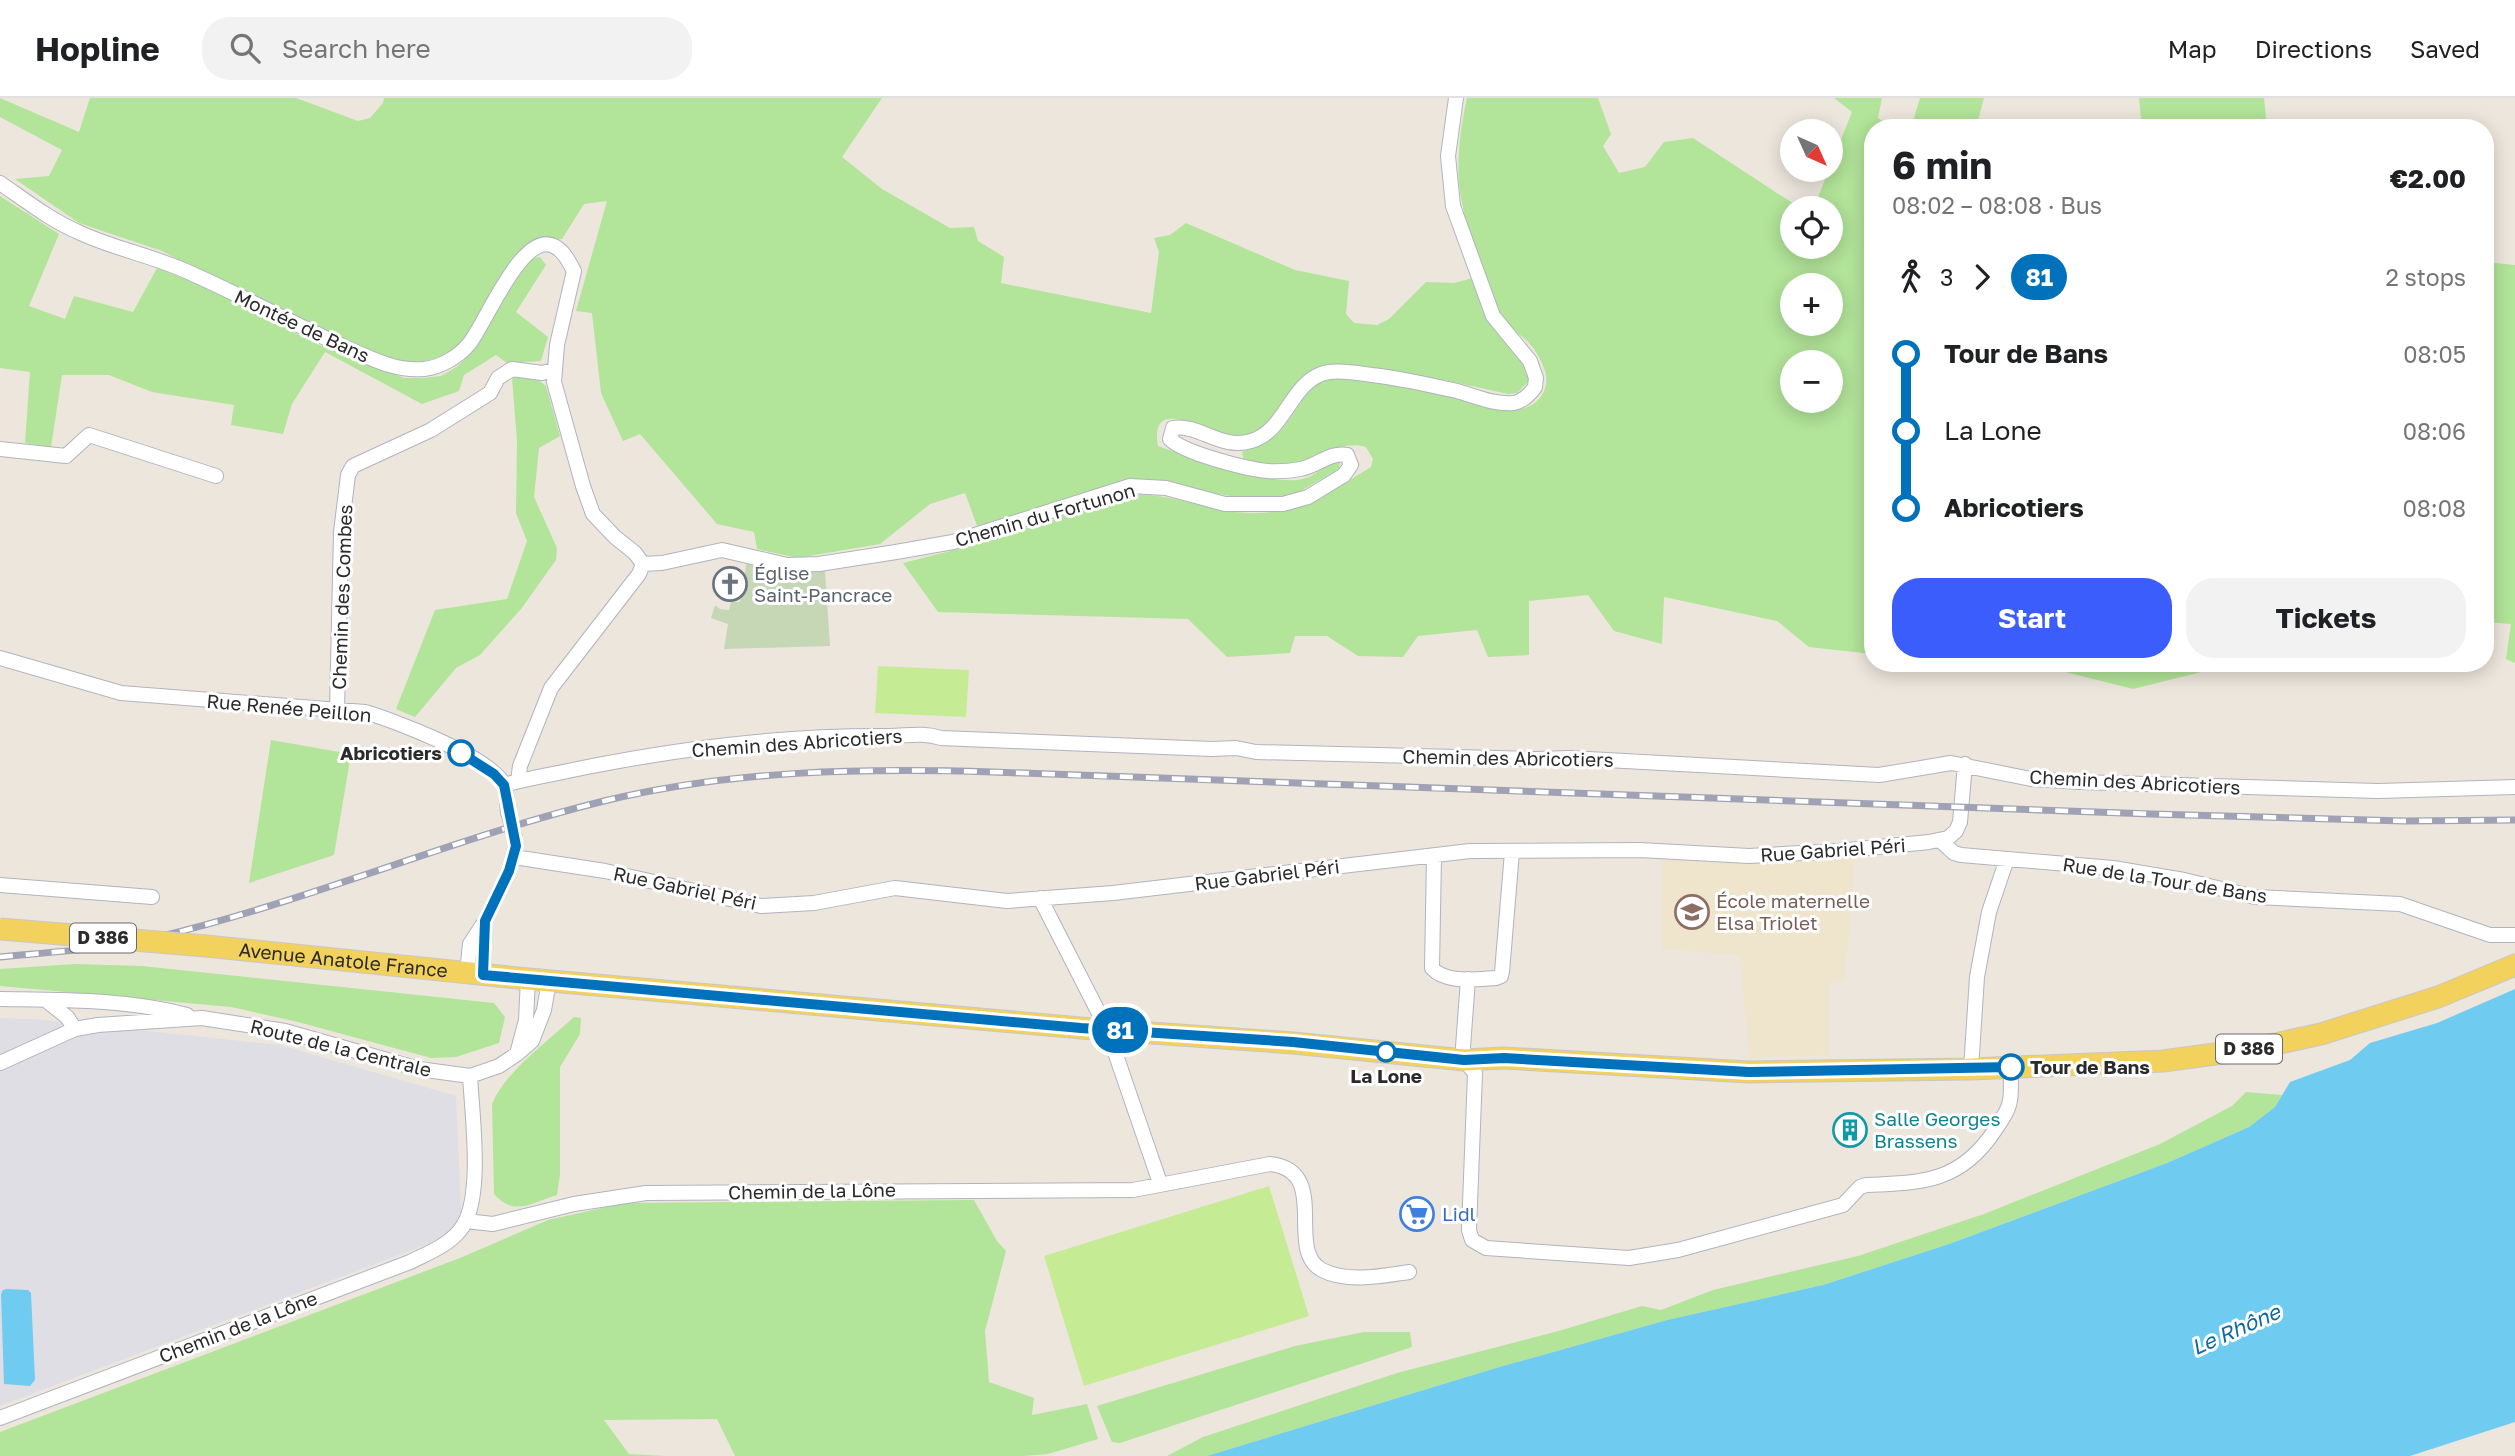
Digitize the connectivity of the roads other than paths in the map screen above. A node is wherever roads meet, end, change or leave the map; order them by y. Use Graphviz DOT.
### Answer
graph roads {
  1 [pos="1455,98"];
  2 [pos="0,183"];
  3 [pos="554,370"];
  4 [pos="0,449"];
  5 [pos="216,476"];
  6 [pos="643,564"];
  7 [pos="0,658"];
  8 [pos="337,710"];
  9 [pos="1965,764"];
  10 [pos="511,783"];
  11 [pos="2515,787"];
  12 [pos="1941,841"];
  13 [pos="1512,852"];
  14 [pos="1434,856"];
  15 [pos="514,857"];
  16 [pos="2007,859"];
  17 [pos="0,885"];
  18 [pos="152,897"];
  19 [pos="1040,898"];
  20 [pos="0,929"];
  21 [pos="2515,935"];
  22 [pos="2515,965"];
  23 [pos="475,974"];
  24 [pos="1468,979"];
  25 [pos="538,980"];
  26 [pos="0,999"];
  27 [pos="46,1000"];
  28 [pos="91,1001"];
  29 [pos="202,1018"];
  30 [pos="98,1025"];
  31 [pos="75,1029"];
  32 [pos="1107,1029"];
  33 [pos="517,1054"];
  34 [pos="1464,1060"];
  35 [pos="0,1063"];
  36 [pos="2011,1067"];
  37 [pos="1971,1069"];
  38 [pos="470,1076"];
  39 [pos="1160,1183"];
  40 [pos="466,1221"];
  41 [pos="1409,1272"];
  42 [pos="0,1418"];
  1 -- 6 [label="street, Chemin du Fortunon"];
  2 -- 3 [label="street, Montée de Bans"];
  3 -- 6 [label="street"];
  3 -- 8 [label="street, Chemin des Combes"];
  4 -- 5 [label="street"];
  6 -- 10 [label="street"];
  7 -- 8 [label="street, Rue Renée Peillon"];
  8 -- 10 [label="street, Rue Renée Peillon"];
  9 -- 10 [label="street, Chemin des Abricotiers"];
  9 -- 11 [label="street, Chemin des Abricotiers"];
  9 -- 12 [label="street"];
  10 -- 15 [label="street, bridge"];
  12 -- 13 [label="street, Rue Gabriel Péri"];
  12 -- 16 [label="street, Rue de la Tour de Bans"];
  13 -- 14 [label="street, Rue Gabriel Péri"];
  13 -- 24 [label="street"];
  14 -- 19 [label="street, Rue Gabriel Péri"];
  14 -- 24 [label="street"];
  15 -- 19 [label="street, Rue Gabriel Péri"];
  15 -- 23 [label="street"];
  16 -- 21 [label="street, Rue de la Tour de Bans"];
  16 -- 37 [label="street"];
  17 -- 18 [label="street"];
  19 -- 32 [label="street"];
  20 -- 23 [label="main road, Avenue Anatole France / D 386, bridge"];
  22 -- 36 [label="main road, Avenue Anatole France / D 386"];
  23 -- 25 [label="main road, Avenue Anatole France / D 386"];
  24 -- 34 [label="street"];
  25 -- 32 [label="main road, Avenue Anatole France / D 386"];
  25 -- 33 [label="street"];
  25 -- 33 [label="street, Route de la Centrale"];
  26 -- 27 [label="street"];
  27 -- 28 [label="street"];
  27 -- 31 [label="street"];
  28 -- 29 [label="street"];
  28 -- 30 [label="street"];
  29 -- 30 [label="street, Route de la Centrale"];
  29 -- 38 [label="street, Route de la Centrale"];
  30 -- 31 [label="street, Route de la Centrale"];
  31 -- 35 [label="street, Route de la Centrale"];
  32 -- 34 [label="main road, Avenue Anatole France / D 386"];
  32 -- 39 [label="street"];
  33 -- 38 [label="street, Route de la Centrale"];
  34 -- 36 [label="street"];
  34 -- 37 [label="main road, Avenue Anatole France / D 386"];
  36 -- 37 [label="main road, Avenue Anatole France / D 386"];
  38 -- 40 [label="street"];
  39 -- 40 [label="street, Chemin de la Lône"];
  39 -- 41 [label="street, Chemin de la Lône"];
  40 -- 42 [label="street, Chemin de la Lône"];
}
